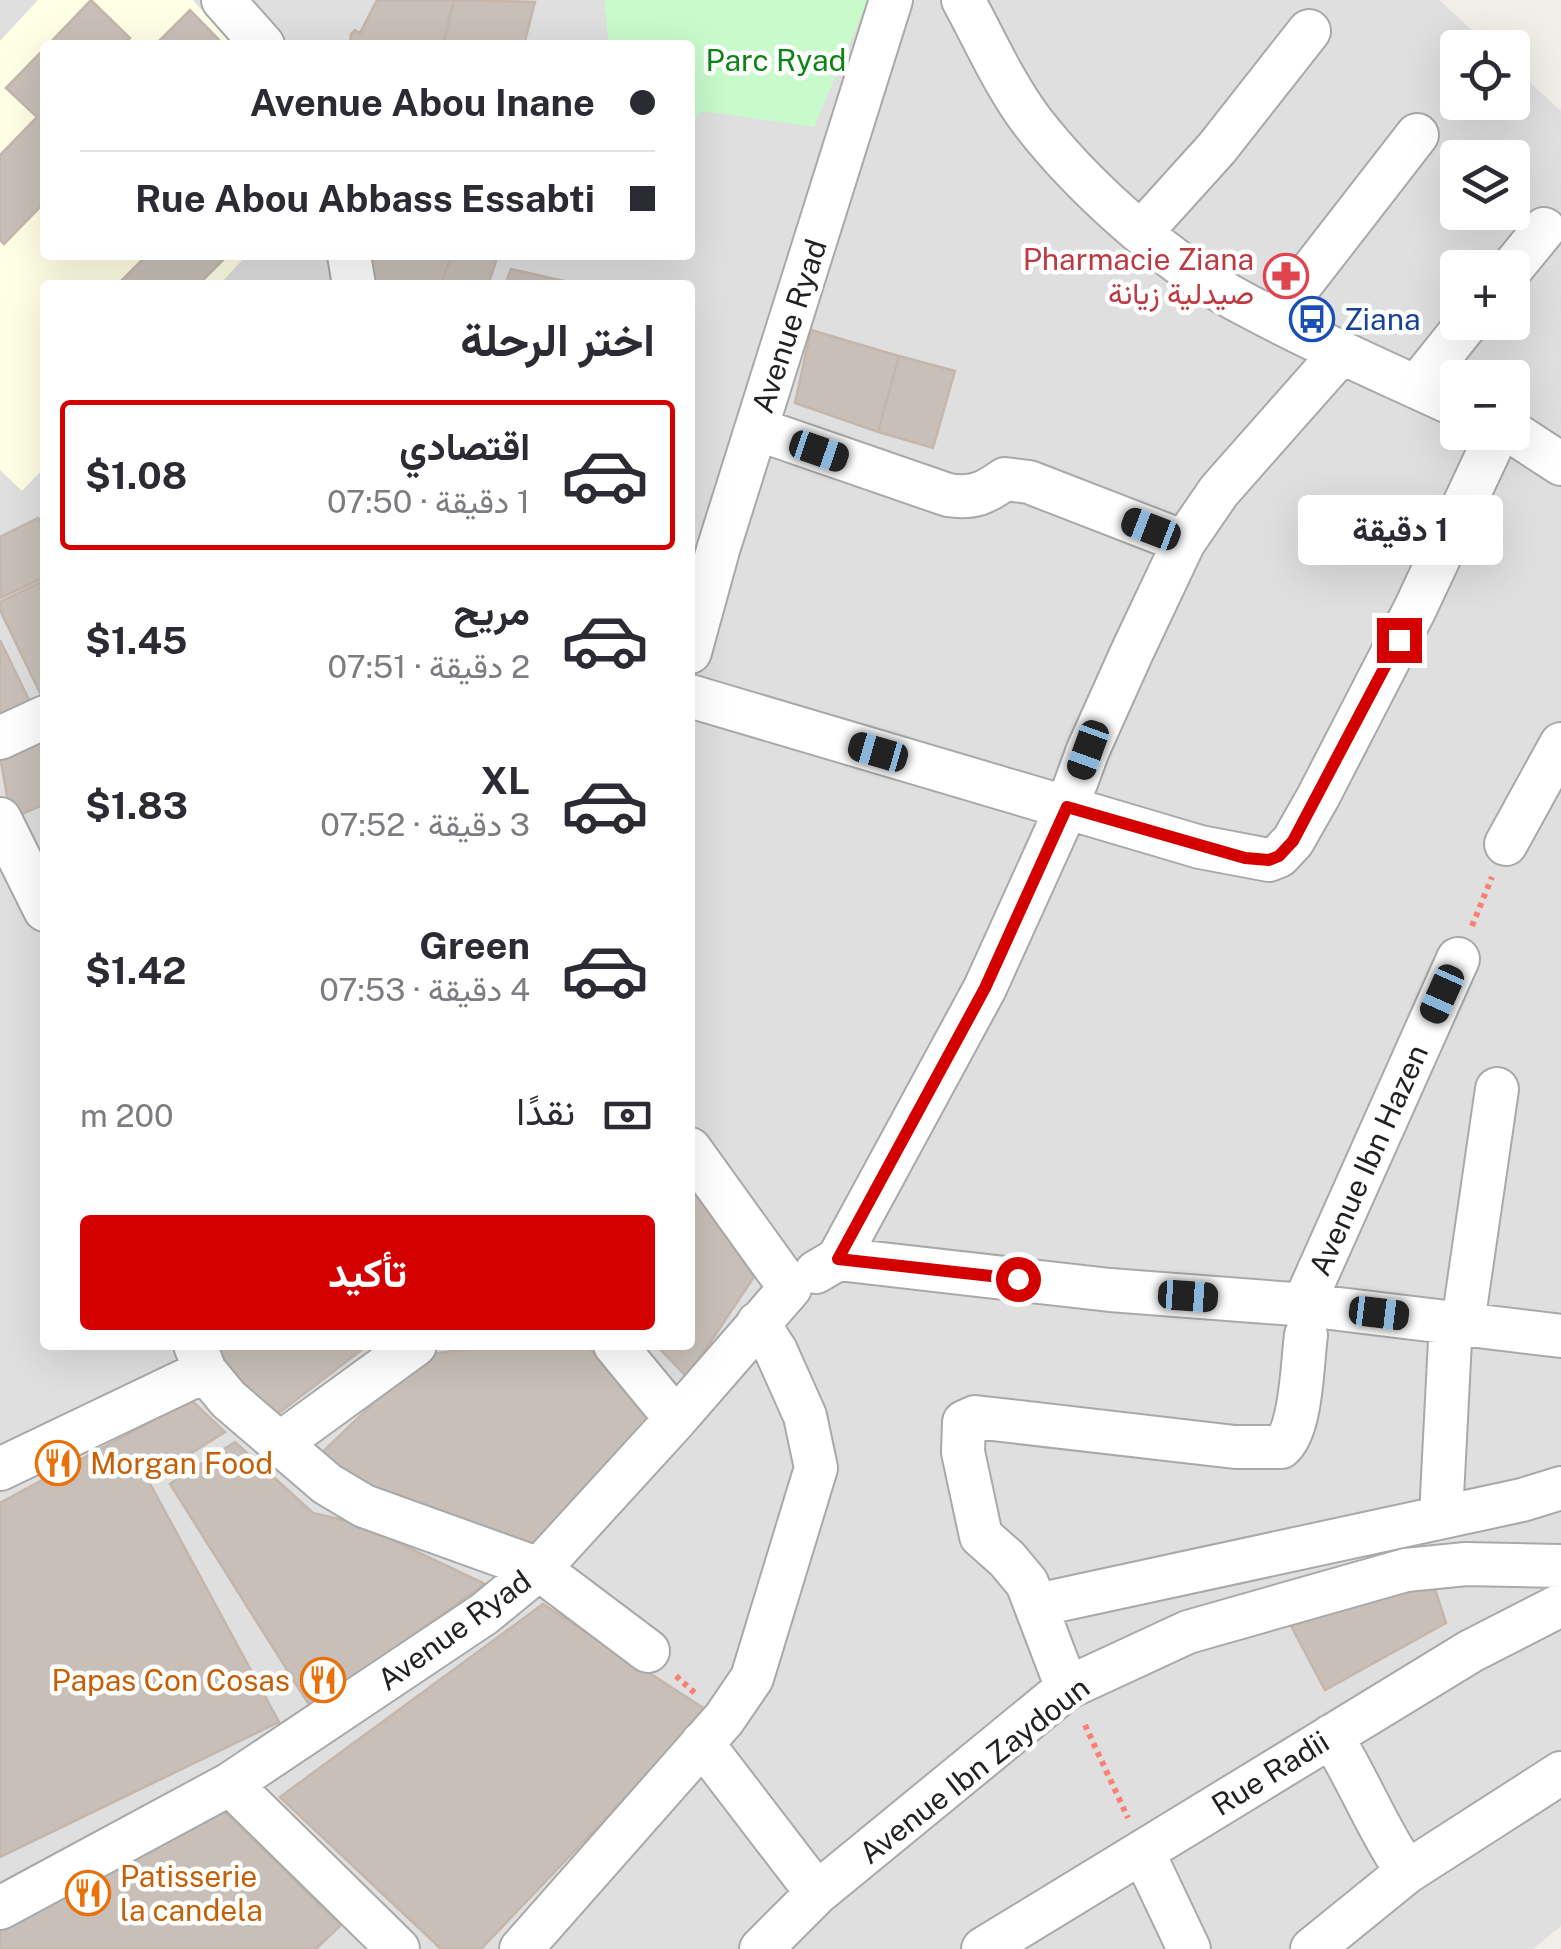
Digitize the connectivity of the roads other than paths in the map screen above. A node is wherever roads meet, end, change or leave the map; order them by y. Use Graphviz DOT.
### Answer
graph roads {
  1 [pos="223,0"];
  2 [pos="891,0"];
  3 [pos="963,0"];
  4 [pos="1310,31"];
  5 [pos="259,40"];
  6 [pos="1417,135"];
  7 [pos="1544,230"];
  8 [pos="1142,231"];
  9 [pos="1527,250"];
  10 [pos="1275,318"];
  11 [pos="1454,340"];
  12 [pos="1342,353"];
  13 [pos="1416,387"];
  14 [pos="1440,398"];
  15 [pos="756,429"];
  16 [pos="1530,442"];
  17 [pos="1490,450"];
  18 [pos="1559,457"];
  19 [pos="1184,542"];
  20 [pos="704,546"];
  21 [pos="695,614"];
  22 [pos="695,697"];
  23 [pos="40,719"];
  24 [pos="0,738"];
  25 [pos="1561,744"];
  26 [pos="1067,807"];
  27 [pos="0,818"];
  28 [pos="1506,844"];
  29 [pos="10,866"];
  30 [pos="40,904"];
  31 [pos="1458,959"];
  32 [pos="1496,1089"];
  33 [pos="695,1156"];
  34 [pos="838,1259"];
  35 [pos="790,1288"];
  36 [pos="1305,1320"];
  37 [pos="1457,1322"];
  38 [pos="758,1323"];
  39 [pos="1561,1336"];
  40 [pos="408,1350"];
  41 [pos="618,1350"];
  42 [pos="200,1358"];
  43 [pos="676,1419"];
  44 [pos="279,1444"];
  45 [pos="0,1469"];
  46 [pos="1561,1488"];
  47 [pos="1441,1516"];
  48 [pos="1561,1566"];
  49 [pos="538,1569"];
  50 [pos="1037,1605"];
  51 [pos="1561,1606"];
  52 [pos="648,1651"];
  53 [pos="1068,1688"];
  54 [pos="713,1731"];
  55 [pos="1331,1736"];
  56 [pos="1561,1773"];
  57 [pos="230,1784"];
  58 [pos="1143,1852"];
  59 [pos="1407,1872"];
  60 [pos="817,1893"];
  61 [pos="0,1908"];
  62 [pos="373,1941"];
  63 [pos="521,1949"];
  64 [pos="761,1949"];
  65 [pos="983,1949"];
  66 [pos="1188,1949"];
  67 [pos="1312,1949"];
  1 -- 5 [label="street"];
  2 -- 15 [label="street, Avenue Ryad"];
  3 -- 8 [label="street"];
  4 -- 8 [label="street"];
  6 -- 10 [label="street"];
  7 -- 9 [label="street"];
  8 -- 10 [label="street"];
  10 -- 12 [label="street"];
  11 -- 13 [label="street"];
  12 -- 13 [label="street"];
  12 -- 19 [label="street"];
  13 -- 14 [label="street"];
  15 -- 19 [label="street"];
  15 -- 20 [label="street, Avenue Ryad"];
  16 -- 18 [label="street"];
  17 -- 26 [label="street"];
  19 -- 26 [label="street"];
  20 -- 21 [label="street, Avenue Ryad"];
  22 -- 26 [label="street"];
  23 -- 24 [label="street"];
  25 -- 28 [label="street"];
  26 -- 34 [label="street"];
  27 -- 29 [label="street"];
  29 -- 30 [label="street"];
  31 -- 36 [label="street, Avenue Ibn Hazen"];
  32 -- 37 [label="street"];
  33 -- 35 [label="street"];
  34 -- 35 [label="street, Avenue Ryad"];
  34 -- 36 [label="street"];
  35 -- 38 [label="street, Avenue Ryad"];
  36 -- 37 [label="street"];
  36 -- 50 [label="street, Avenue Ibn Hazen"];
  37 -- 39 [label="street"];
  37 -- 47 [label="street"];
  38 -- 43 [label="street, Avenue Ryad"];
  38 -- 54 [label="street"];
  40 -- 44 [label="street"];
  41 -- 43 [label="street"];
  42 -- 44 [label="street"];
  42 -- 45 [label="street"];
  43 -- 49 [label="street, Avenue Ryad"];
  44 -- 49 [label="street"];
  46 -- 47 [label="street"];
  47 -- 50 [label="street"];
  48 -- 53 [label="street, Avenue Ibn Zaydoun"];
  49 -- 52 [label="street"];
  49 -- 57 [label="street, Avenue Ryad"];
  50 -- 53 [label="street"];
  51 -- 55 [label="street, Rue Radii"];
  53 -- 60 [label="street, Avenue Ibn Zaydoun"];
  54 -- 60 [label="street"];
  54 -- 63 [label="street"];
  55 -- 58 [label="street, Rue Radii"];
  55 -- 59 [label="street"];
  56 -- 59 [label="street"];
  57 -- 61 [label="street, Avenue Ryad"];
  57 -- 62 [label="street"];
  58 -- 65 [label="street, Rue Radii"];
  58 -- 66 [label="street"];
  59 -- 67 [label="street"];
  60 -- 64 [label="street, Avenue Ibn Zaydoun"];
}
